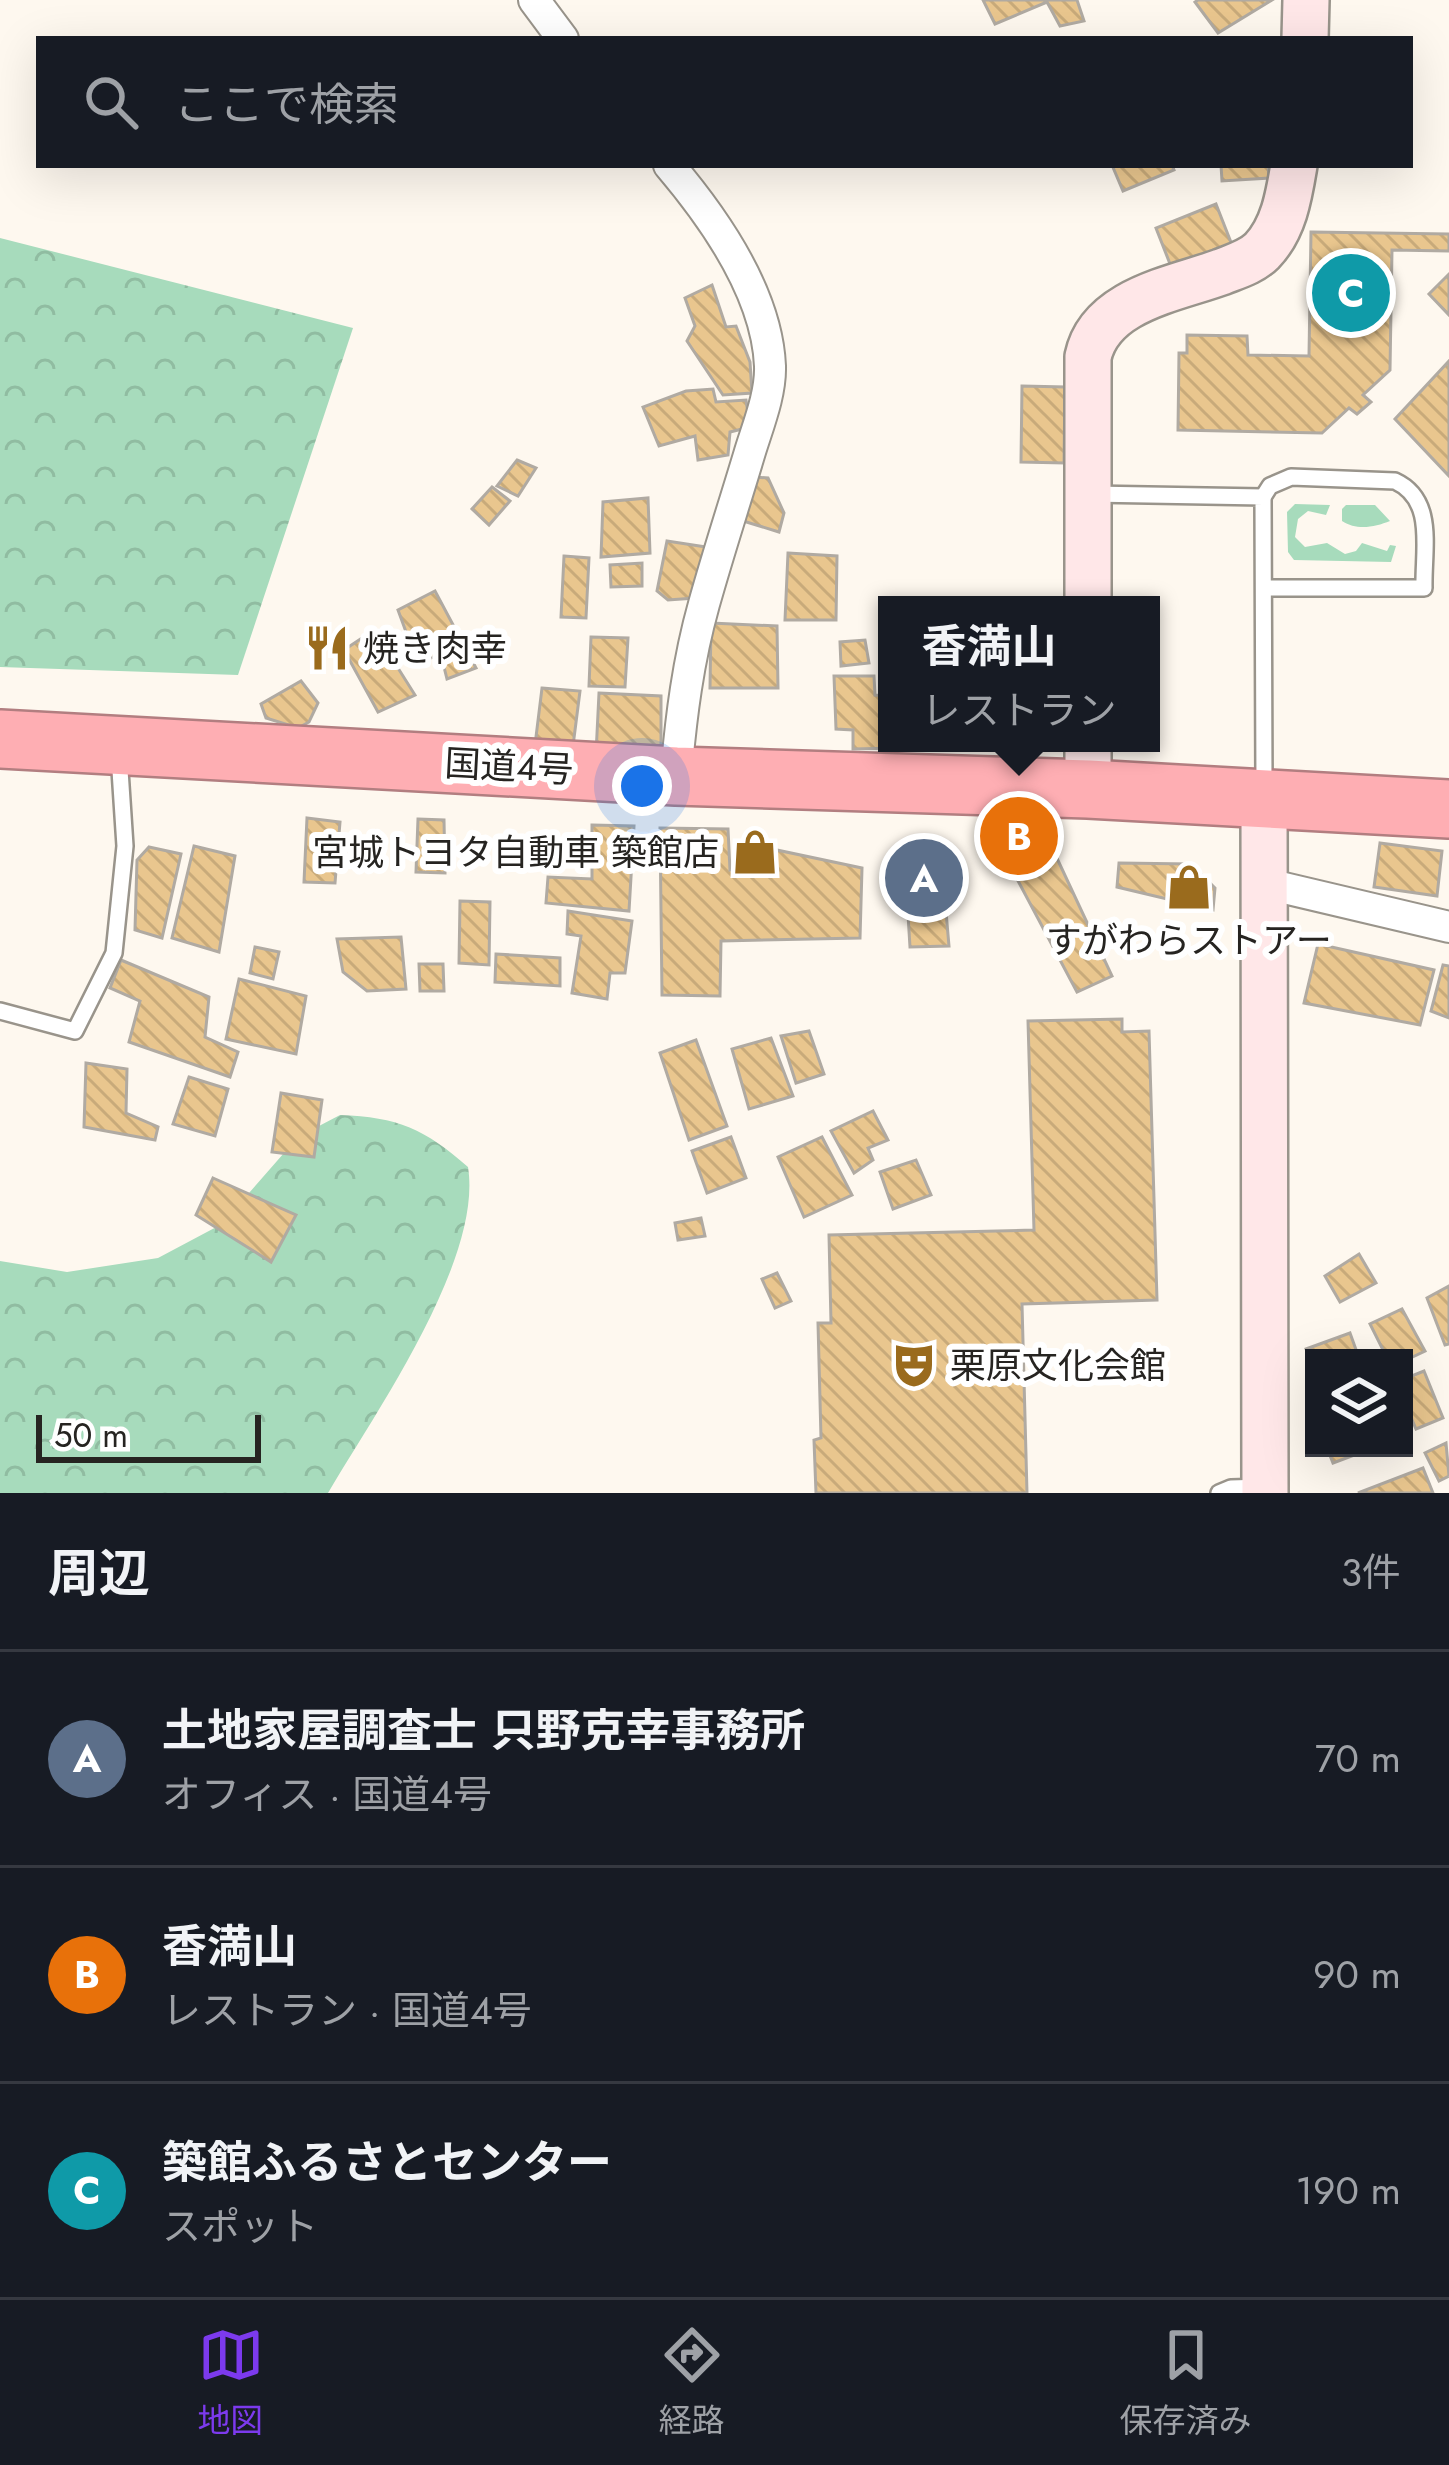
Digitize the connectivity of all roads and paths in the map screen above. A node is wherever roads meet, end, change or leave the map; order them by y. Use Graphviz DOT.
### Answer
graph roads {
  1 [pos="535,0"];
  2 [pos="1306,0"];
  3 [pos="561,36"];
  4 [pos="1305,36"];
  5 [pos="671,168"];
  6 [pos="1293,168"];
  7 [pos="1088,494"];
  8 [pos="1263,497"];
  9 [pos="1264,588"];
  10 [pos="1088,596"];
  11 [pos="0,739"];
  12 [pos="118,745"];
  13 [pos="1088,766"];
  14 [pos="676,776"];
  15 [pos="1264,797"];
  16 [pos="1449,808"];
  17 [pos="1263,883"];
  18 [pos="1449,927"];
  19 [pos="0,1011"];
  20 [pos="1265,1490"];
  21 [pos="1219,1493"];
  1 -- 3 [label="street"];
  2 -- 4 [label="street"];
  5 -- 14 [label="street"];
  6 -- 7 [label="street"];
  7 -- 8 [label="lane"];
  7 -- 10 [label="street"];
  8 -- 9 [label="lane"];
  8 -- 9 [label="lane"];
  9 -- 15 [label="lane"];
  11 -- 12 [label="highway, 国道4号"];
  12 -- 14 [label="highway, 国道4号"];
  12 -- 19 [label="lane"];
  13 -- 14 [label="highway, 国道4号"];
  13 -- 15 [label="highway, 国道4号"];
  15 -- 16 [label="highway, 国道4号"];
  15 -- 17 [label="street"];
  17 -- 18 [label="street"];
  17 -- 20 [label="street"];
  20 -- 21 [label="lane"];
}
